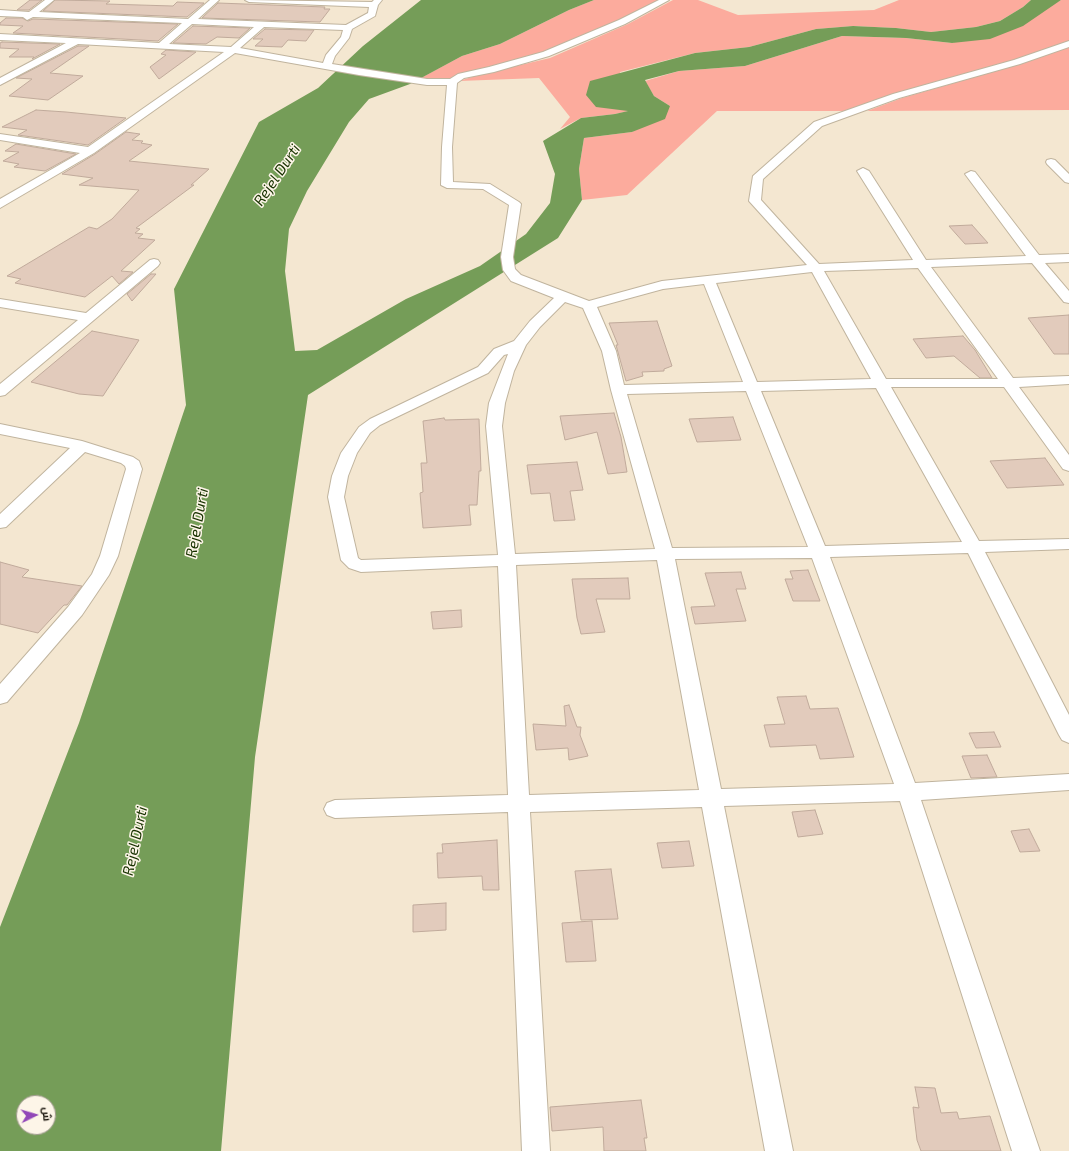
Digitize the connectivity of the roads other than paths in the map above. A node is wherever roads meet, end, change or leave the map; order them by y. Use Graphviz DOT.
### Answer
graph roads {
  1 [pos="50,0"];
  2 [pos="215,0"];
  3 [pos="249,0"];
  4 [pos="665,0"];
  5 [pos="376,3"];
  6 [pos="0,13"];
  7 [pos="30,15"];
  8 [pos="192,21"];
  9 [pos="262,24"];
  10 [pos="348,28"];
  11 [pos="0,36"];
  12 [pos="77,41"];
  13 [pos="1069,44"];
  14 [pos="161,46"];
  15 [pos="233,50"];
  16 [pos="327,65"];
  17 [pos="0,82"];
  18 [pos="452,82"];
  19 [pos="0,136"];
  20 [pos="90,151"];
  21 [pos="1051,162"];
  22 [pos="863,171"];
  23 [pos="971,174"];
  24 [pos="1069,180"];
  25 [pos="0,204"];
  26 [pos="1069,258"];
  27 [pos="1035,259"];
  28 [pos="154,263"];
  29 [pos="922,264"];
  30 [pos="816,268"];
  31 [pos="708,279"];
  32 [pos="563,297"];
  33 [pos="1069,299"];
  34 [pos="0,302"];
  35 [pos="589,305"];
  36 [pos="90,318"];
  37 [pos="519,344"];
  38 [pos="1069,380"];
  39 [pos="880,383"];
  40 [pos="1010,383"];
  41 [pos="752,388"];
  42 [pos="618,390"];
  43 [pos="0,392"];
  44 [pos="0,429"];
  45 [pos="82,446"];
  46 [pos="1069,466"];
  47 [pos="0,523"];
  48 [pos="1069,544"];
  49 [pos="973,546"];
  50 [pos="820,552"];
  51 [pos="665,554"];
  52 [pos="507,561"];
  53 [pos="0,697"];
  54 [pos="1069,735"];
  55 [pos="1069,782"];
  56 [pos="908,792"];
  57 [pos="712,799"];
  58 [pos="520,803"];
  59 [pos="335,809"];
  60 [pos="536,1151"];
  61 [pos="779,1151"];
  62 [pos="1026,1151"];
  1 -- 7 [label="street"];
  2 -- 8 [label="street"];
  3 -- 5 [label="street"];
  4 -- 18 [label="street"];
  5 -- 10 [label="street"];
  6 -- 7 [label="street"];
  7 -- 8 [label="street"];
  7 -- 11 [label="street"];
  8 -- 9 [label="street"];
  8 -- 14 [label="street"];
  9 -- 10 [label="street"];
  9 -- 15 [label="street"];
  10 -- 16 [label="street"];
  11 -- 12 [label="street"];
  12 -- 14 [label="street"];
  12 -- 17 [label="street"];
  13 -- 30 [label="street"];
  14 -- 15 [label="street"];
  15 -- 16 [label="street"];
  15 -- 20 [label="street"];
  16 -- 18 [label="street"];
  18 -- 32 [label="street"];
  19 -- 20 [label="street"];
  20 -- 25 [label="street"];
  21 -- 24 [label="street"];
  22 -- 29 [label="street"];
  23 -- 27 [label="street"];
  26 -- 27 [label="street"];
  27 -- 29 [label="street"];
  27 -- 33 [label="street"];
  28 -- 36 [label="street"];
  29 -- 30 [label="street"];
  29 -- 40 [label="street"];
  30 -- 31 [label="street"];
  30 -- 39 [label="street"];
  31 -- 35 [label="street"];
  31 -- 41 [label="street"];
  32 -- 35 [label="street"];
  32 -- 37 [label="street"];
  34 -- 36 [label="street"];
  35 -- 42 [label="street"];
  36 -- 43 [label="street"];
  37 -- 52 [label="street"];
  37 -- 52 [label="street"];
  38 -- 40 [label="street"];
  39 -- 40 [label="street"];
  39 -- 41 [label="street"];
  39 -- 49 [label="street"];
  40 -- 46 [label="street"];
  41 -- 42 [label="street"];
  41 -- 50 [label="street"];
  42 -- 51 [label="street"];
  44 -- 45 [label="street"];
  45 -- 47 [label="street"];
  45 -- 53 [label="street"];
  48 -- 49 [label="street"];
  49 -- 50 [label="street"];
  49 -- 54 [label="street"];
  50 -- 51 [label="street"];
  50 -- 56 [label="street"];
  51 -- 52 [label="street"];
  51 -- 57 [label="street"];
  52 -- 58 [label="street"];
  55 -- 56 [label="street"];
  56 -- 57 [label="street"];
  56 -- 62 [label="street"];
  57 -- 58 [label="street"];
  57 -- 61 [label="street"];
  58 -- 59 [label="street"];
  58 -- 60 [label="street"];
}
